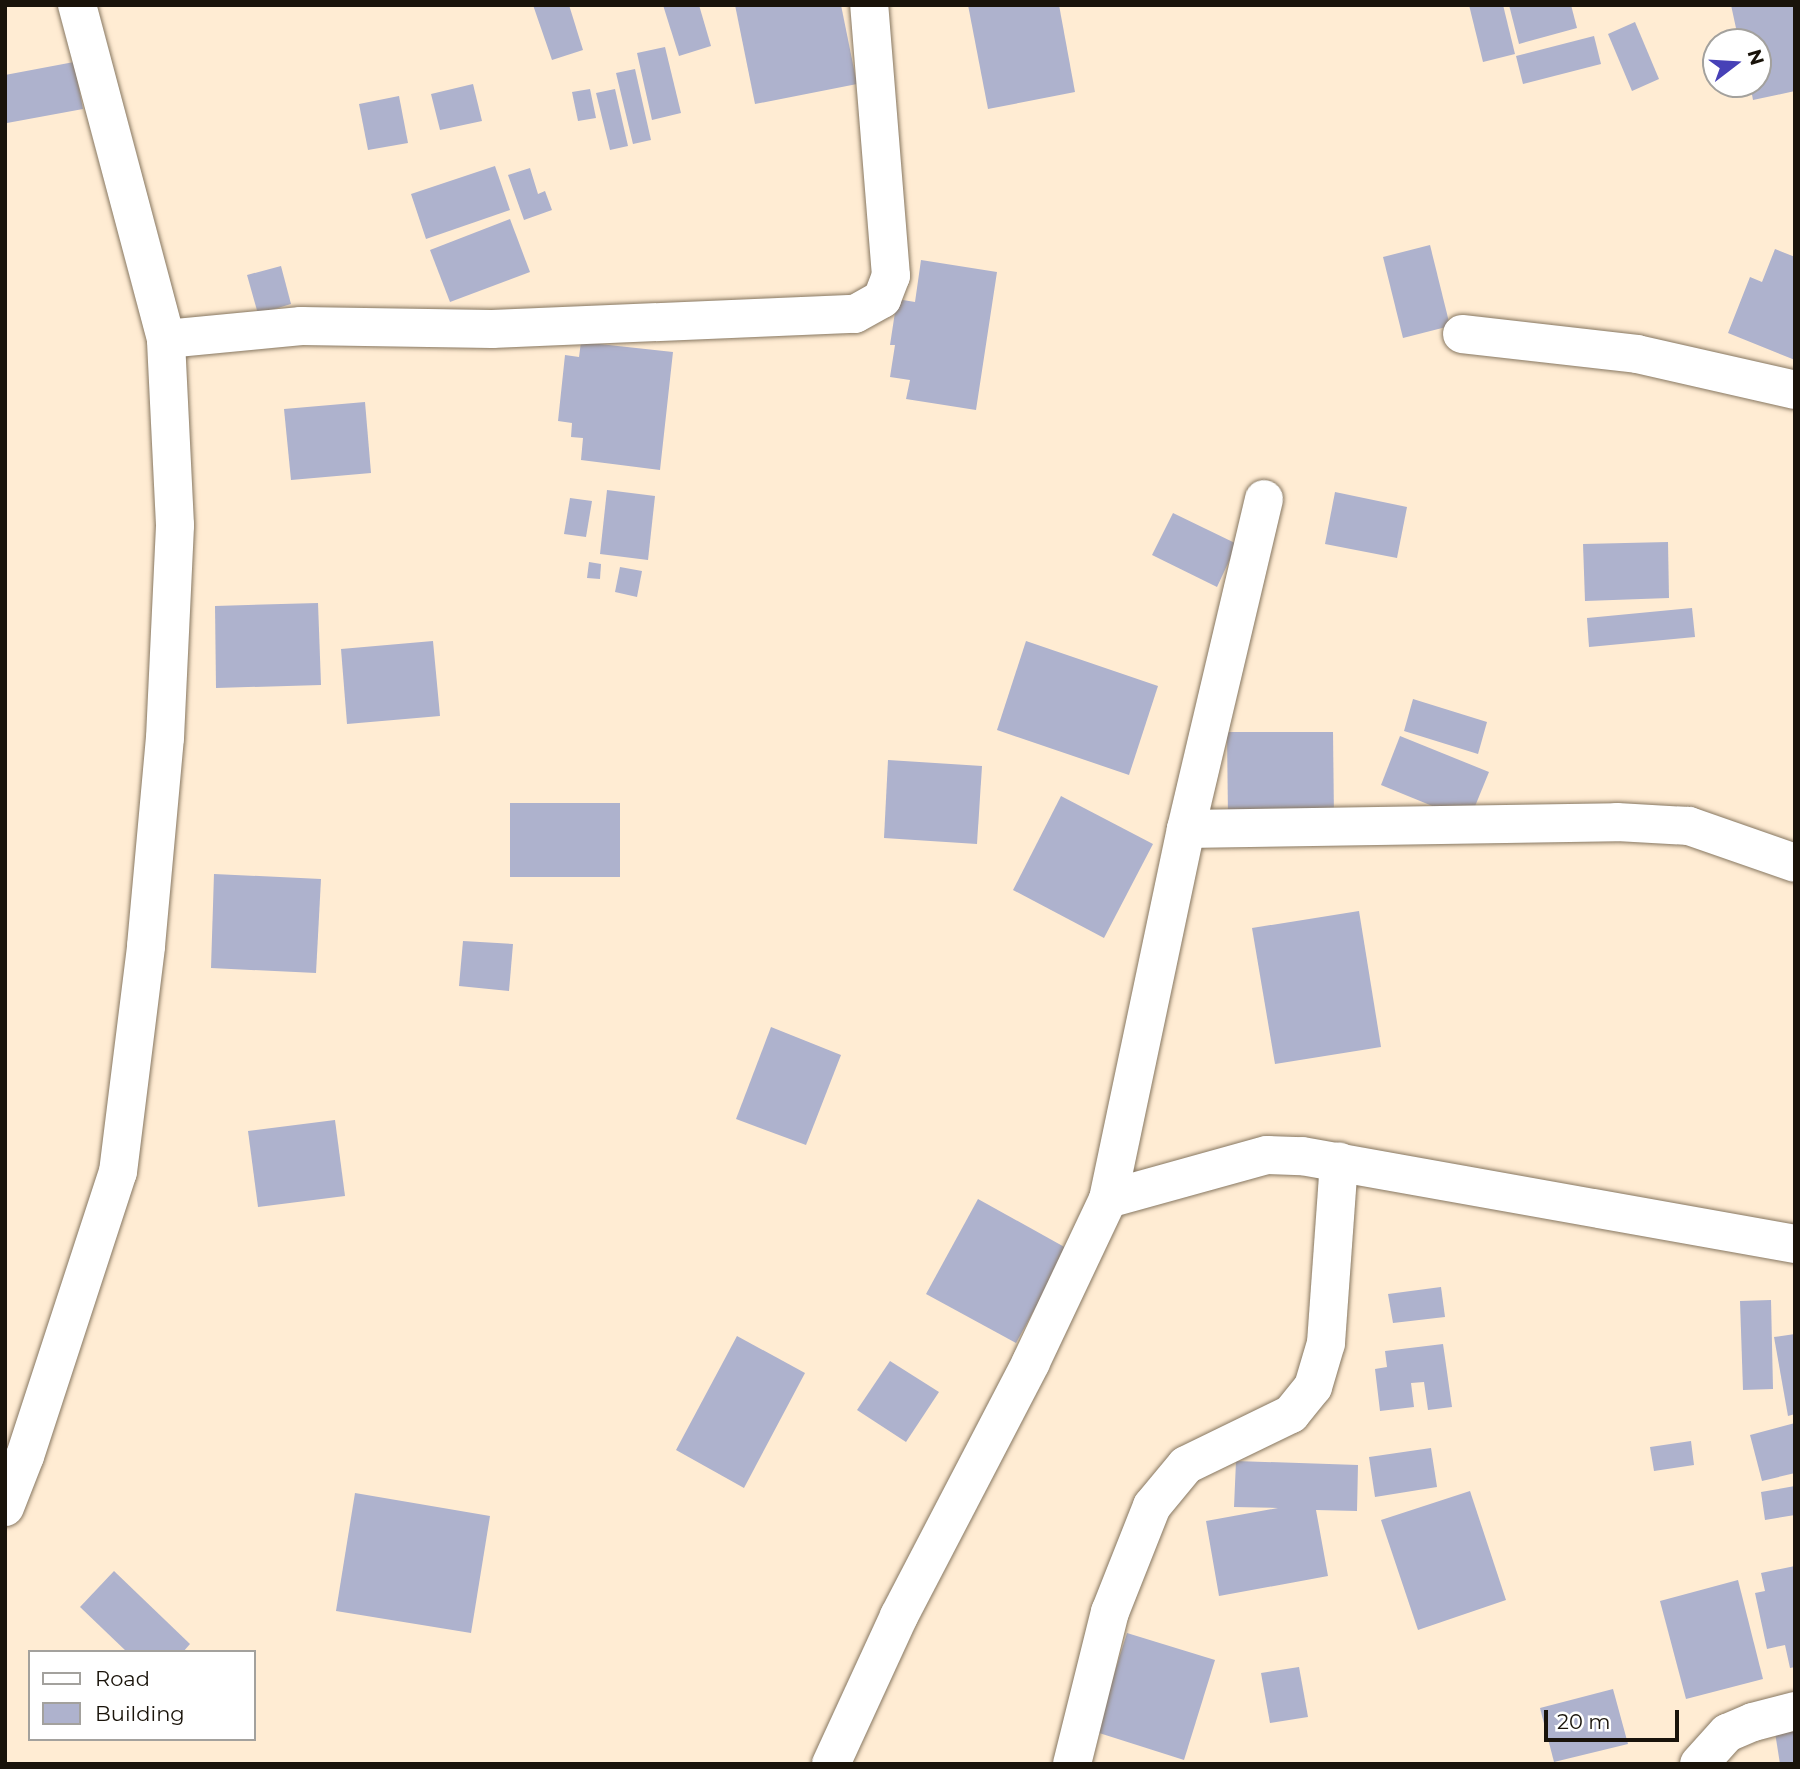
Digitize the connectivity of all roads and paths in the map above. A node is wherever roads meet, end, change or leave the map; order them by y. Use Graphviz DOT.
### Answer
graph roads {
  1 [pos="76,5"];
  2 [pos="869,5"];
  3 [pos="1462,334"];
  4 [pos="166,339"];
  5 [pos="1795,390"];
  6 [pos="1264,499"];
  7 [pos="1186,829"];
  8 [pos="1795,863"];
  9 [pos="1339,1161"];
  10 [pos="1108,1199"];
  11 [pos="1795,1244"];
  12 [pos="5,1507"];
  13 [pos="1795,1711"];
  14 [pos="831,1764"];
  15 [pos="1072,1764"];
  16 [pos="1699,1764"];
  1 -- 4 [label="street"];
  2 -- 4 [label="street"];
  3 -- 5 [label="street"];
  4 -- 12 [label="street"];
  6 -- 7 [label="street"];
  7 -- 8 [label="street"];
  7 -- 10 [label="street"];
  9 -- 10 [label="street"];
  9 -- 11 [label="street"];
  9 -- 15 [label="street"];
  10 -- 14 [label="street"];
  13 -- 16 [label="street"];
}
